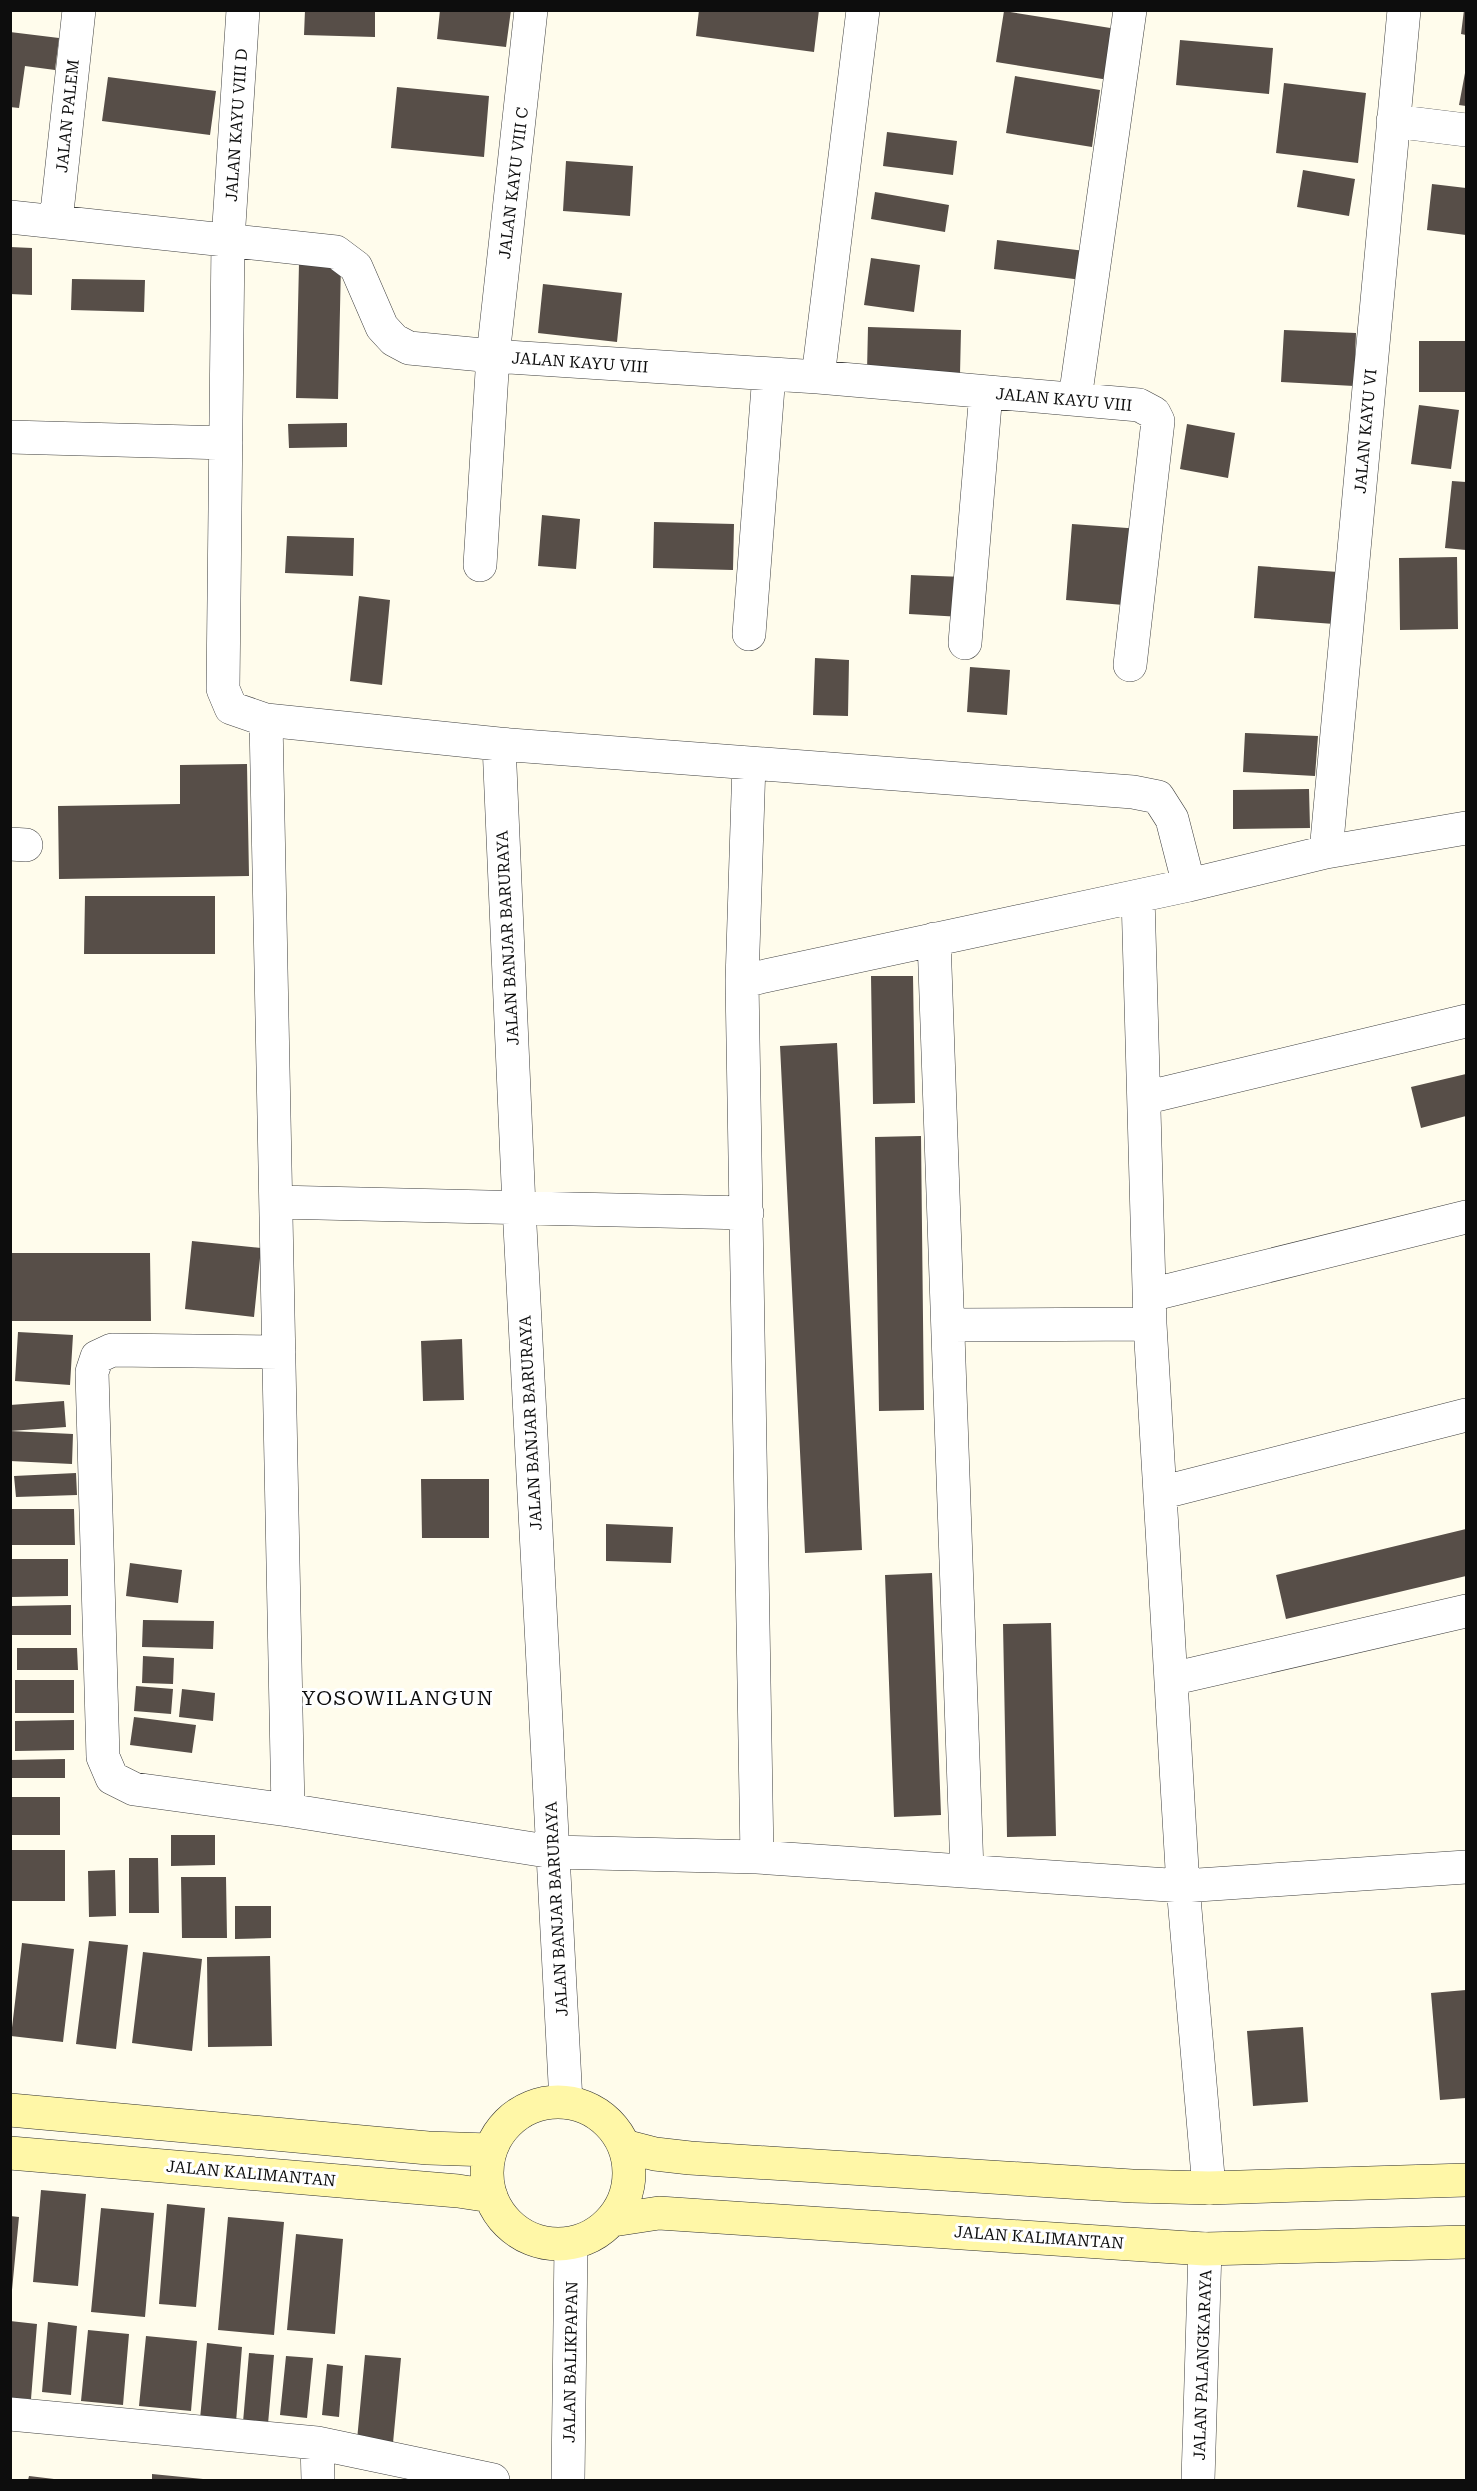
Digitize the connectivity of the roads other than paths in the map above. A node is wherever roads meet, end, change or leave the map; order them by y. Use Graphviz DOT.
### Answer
graph roads {
  1 [pos="79,10"];
  2 [pos="243,10"];
  3 [pos="531,10"];
  4 [pos="864,10"];
  5 [pos="1130,10"];
  6 [pos="1404,10"];
  7 [pos="1393,121"];
  8 [pos="1467,130"];
  9 [pos="10,217"];
  10 [pos="56,221"];
  11 [pos="228,240"];
  12 [pos="493,356"];
  13 [pos="769,374"];
  14 [pos="818,377"];
  15 [pos="986,392"];
  16 [pos="1076,399"];
  17 [pos="10,436"];
  18 [pos="226,443"];
  19 [pos="480,565"];
  20 [pos="749,634"];
  21 [pos="965,643"];
  22 [pos="1130,664"];
  23 [pos="266,720"];
  24 [pos="499,744"];
  25 [pos="749,763"];
  26 [pos="1467,828"];
  27 [pos="1326,852"];
  28 [pos="1189,885"];
  29 [pos="1138,896"];
  30 [pos="934,939"];
  31 [pos="742,981"];
  32 [pos="1467,1021"];
  33 [pos="1144,1098"];
  34 [pos="276,1202"];
  35 [pos="519,1208"];
  36 [pos="747,1213"];
  37 [pos="1467,1217"];
  38 [pos="1150,1310"];
  39 [pos="948,1325"];
  40 [pos="279,1352"];
  41 [pos="1467,1415"];
  42 [pos="1160,1493"];
  43 [pos="1467,1611"];
  44 [pos="1171,1679"];
  45 [pos="288,1810"];
  46 [pos="553,1852"];
  47 [pos="757,1857"];
  48 [pos="1467,1867"];
  49 [pos="966,1871"];
  50 [pos="1184,1886"];
  51 [pos="566,2102"];
  52 [pos="10,2110"];
  53 [pos="624,2146"];
  54 [pos="490,2150"];
  55 [pos="10,2152"];
  56 [pos="1467,2180"];
  57 [pos="1209,2188"];
  58 [pos="491,2196"];
  59 [pos="613,2220"];
  60 [pos="1467,2242"];
  61 [pos="571,2244"];
  62 [pos="1205,2249"];
  63 [pos="10,2414"];
  64 [pos="317,2443"];
  65 [pos="318,2481"];
  66 [pos="493,2481"];
  67 [pos="568,2481"];
  68 [pos="1198,2481"];
  1 -- 10 [label="street, JALAN PALEM"];
  2 -- 11 [label="street, JALAN KAYU VIII D"];
  3 -- 12 [label="street, JALAN KAYU VIII C"];
  4 -- 14 [label="street"];
  5 -- 16 [label="street"];
  6 -- 7 [label="street, JALAN KAYU VI"];
  7 -- 8 [label="street"];
  7 -- 27 [label="street, JALAN KAYU VI"];
  9 -- 10 [label="street, JALAN KAYU VIII"];
  10 -- 11 [label="street, JALAN KAYU VIII"];
  11 -- 12 [label="street, JALAN KAYU VIII"];
  11 -- 18 [label="street, JALAN KAYU VIII D"];
  12 -- 13 [label="street, JALAN KAYU VIII"];
  12 -- 19 [label="street, JALAN KAYU VIII C"];
  13 -- 14 [label="street, JALAN KAYU VIII"];
  13 -- 20 [label="street"];
  14 -- 15 [label="street, JALAN KAYU VIII"];
  15 -- 16 [label="street, JALAN KAYU VIII"];
  15 -- 21 [label="street"];
  16 -- 22 [label="street, JALAN KAYU VIII"];
  17 -- 18 [label="street"];
  18 -- 23 [label="street, JALAN KAYU VIII D"];
  23 -- 24 [label="street, JALAN KAYU VIII D"];
  23 -- 34 [label="street"];
  24 -- 25 [label="street, JALAN KAYU VIII D"];
  24 -- 35 [label="street, JALAN BANJAR BARURAYA"];
  25 -- 28 [label="street, JALAN KAYU VIII D"];
  25 -- 31 [label="street"];
  26 -- 27 [label="street"];
  27 -- 28 [label="street"];
  28 -- 29 [label="street"];
  29 -- 30 [label="street"];
  29 -- 33 [label="street"];
  30 -- 31 [label="street"];
  30 -- 39 [label="street"];
  31 -- 36 [label="street"];
  32 -- 33 [label="street"];
  33 -- 38 [label="street"];
  34 -- 35 [label="street"];
  34 -- 40 [label="street"];
  35 -- 36 [label="street"];
  35 -- 46 [label="street, JALAN BANJAR BARURAYA"];
  36 -- 47 [label="street"];
  37 -- 38 [label="street"];
  38 -- 39 [label="street"];
  38 -- 42 [label="street"];
  39 -- 49 [label="street"];
  40 -- 45 [label="street"];
  40 -- 45 [label="street"];
  41 -- 42 [label="street"];
  42 -- 44 [label="street"];
  43 -- 44 [label="street"];
  44 -- 50 [label="street"];
  45 -- 46 [label="street"];
  46 -- 47 [label="street"];
  46 -- 51 [label="street, JALAN BANJAR BARURAYA"];
  47 -- 49 [label="street"];
  48 -- 50 [label="street"];
  49 -- 50 [label="street"];
  50 -- 57 [label="street"];
  51 -- 53 [label="main road"];
  51 -- 54 [label="main road"];
  52 -- 54 [label="main road"];
  53 -- 57 [label="main road"];
  53 -- 59 [label="main road"];
  54 -- 58 [label="main road"];
  55 -- 58 [label="main road, JALAN KALIMANTAN"];
  56 -- 57 [label="main road"];
  58 -- 61 [label="main road"];
  59 -- 61 [label="main road"];
  59 -- 62 [label="main road, JALAN KALIMANTAN"];
  60 -- 62 [label="main road, JALAN KALIMANTAN"];
  61 -- 67 [label="street, JALAN BALIKPAPAN"];
  62 -- 68 [label="street, JALAN PALANGKARAYA"];
  63 -- 64 [label="street"];
  64 -- 65 [label="street"];
  64 -- 66 [label="street"];
}
